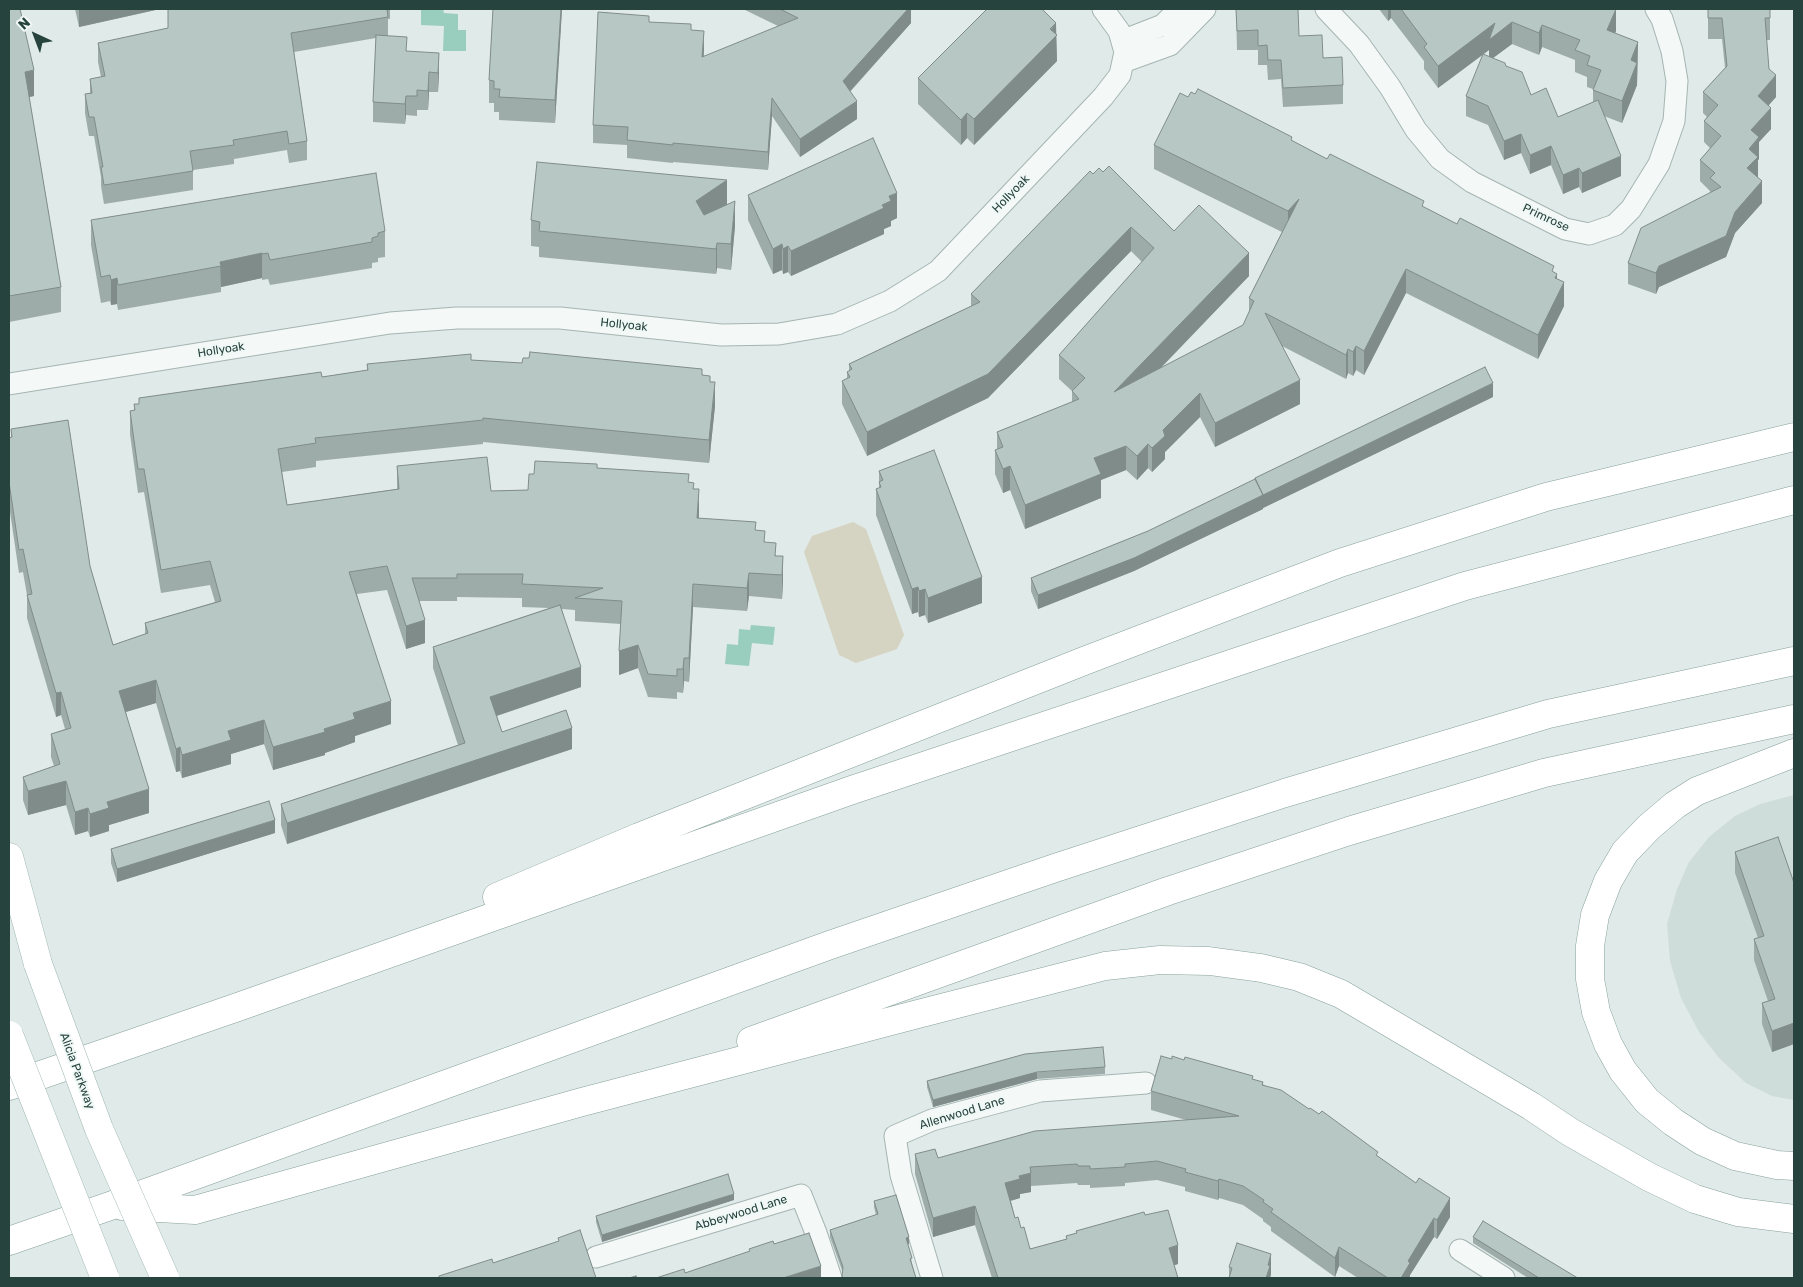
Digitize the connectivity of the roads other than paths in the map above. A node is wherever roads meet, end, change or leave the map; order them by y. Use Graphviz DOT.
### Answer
graph roads {
  1 [pos="1103,9"];
  2 [pos="1179,9"];
  3 [pos="1205,9"];
  4 [pos="1326,9"];
  5 [pos="1656,9"];
  6 [pos="1123,52"];
  7 [pos="9,384"];
  8 [pos="1794,437"];
  9 [pos="1786,501"];
  10 [pos="1794,661"];
  11 [pos="1794,719"];
  12 [pos="1794,753"];
  13 [pos="9,856"];
  14 [pos="235,1008"];
  15 [pos="9,1035"];
  16 [pos="1146,1083"];
  17 [pos="9,1086"];
  18 [pos="582,1102"];
  19 [pos="1794,1166"];
  20 [pos="110,1206"];
  21 [pos="1794,1219"];
  22 [pos="9,1241"];
  23 [pos="1460,1250"];
  24 [pos="596,1257"];
  25 [pos="105,1278"];
  26 [pos="165,1278"];
  27 [pos="831,1278"];
  28 [pos="932,1278"];
  29 [pos="1504,1278"];
  1 -- 6 [label="street"];
  2 -- 6 [label="street"];
  3 -- 6 [label="street"];
  4 -- 5 [label="street, Primrose"];
  6 -- 7 [label="street, Hollyoak"];
  8 -- 14 [label="main road"];
  9 -- 14 [label="main road"];
  10 -- 20 [label="main road"];
  11 -- 18 [label="main road"];
  12 -- 19 [label="main road"];
  13 -- 26 [label="main road, Alicia Parkway, bridge"];
  14 -- 17 [label="main road"];
  15 -- 25 [label="main road, bridge"];
  16 -- 28 [label="street, Allenwood Lane"];
  18 -- 20 [label="main road"];
  18 -- 21 [label="main road"];
  20 -- 22 [label="main road"];
  23 -- 29 [label="street"];
  24 -- 27 [label="street, Abbeywood Lane"];
}
